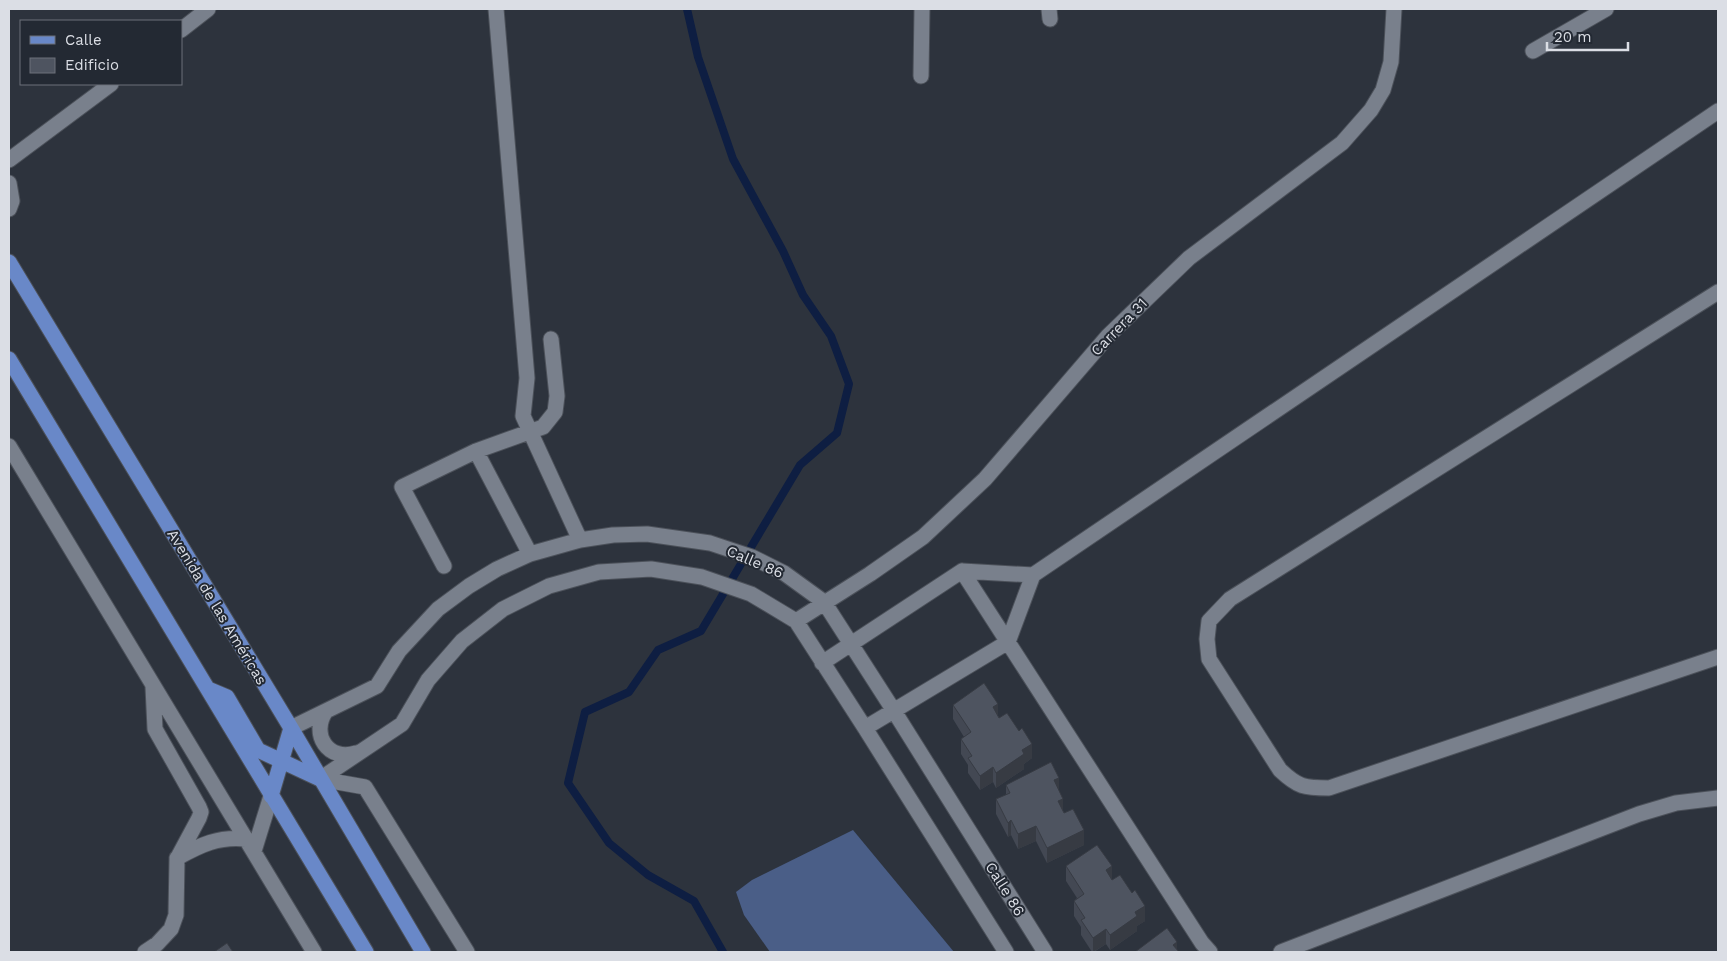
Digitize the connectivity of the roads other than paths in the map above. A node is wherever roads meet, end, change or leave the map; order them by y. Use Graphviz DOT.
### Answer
graph roads {
  1 [pos="208,9"];
  2 [pos="496,9"];
  3 [pos="922,9"];
  4 [pos="1394,9"];
  5 [pos="1606,9"];
  6 [pos="182,29"];
  7 [pos="1532,51"];
  8 [pos="921,76"];
  9 [pos="110,85"];
  10 [pos="1718,111"];
  11 [pos="9,160"];
  12 [pos="9,183"];
  13 [pos="9,209"];
  14 [pos="9,262"];
  15 [pos="1718,292"];
  16 [pos="551,339"];
  17 [pos="9,359"];
  18 [pos="529,432"];
  19 [pos="9,446"];
  20 [pos="476,451"];
  21 [pos="580,540"];
  22 [pos="530,554"];
  23 [pos="444,566"];
  24 [pos="962,571"];
  25 [pos="1033,575"];
  26 [pos="824,602"];
  27 [pos="796,621"];
  28 [pos="1008,642"];
  29 [pos="852,644"];
  30 [pos="1718,657"];
  31 [pos="822,662"];
  32 [pos="153,686"];
  33 [pos="208,689"];
  34 [pos="894,710"];
  35 [pos="326,711"];
  36 [pos="290,728"];
  37 [pos="865,728"];
  38 [pos="359,751"];
  39 [pos="281,761"];
  40 [pos="320,779"];
  41 [pos="271,796"];
  42 [pos="1718,798"];
  43 [pos="250,845"];
  44 [pos="177,859"];
  45 [pos="146,952"];
  46 [pos="314,952"];
  47 [pos="366,952"];
  48 [pos="423,952"];
  49 [pos="467,952"];
  50 [pos="1006,952"];
  51 [pos="1045,952"];
  52 [pos="1210,952"];
  53 [pos="1281,952"];
  1 -- 6 [label="street"];
  2 -- 18 [label="street"];
  3 -- 8 [label="street"];
  4 -- 26 [label="street, Carrera 31"];
  5 -- 7 [label="street"];
  9 -- 11 [label="street"];
  10 -- 25 [label="street"];
  12 -- 13 [label="street"];
  14 -- 36 [label="main road, Avenida de las Américas"];
  15 -- 30 [label="street"];
  16 -- 18 [label="street"];
  17 -- 33 [label="main road"];
  18 -- 20 [label="street"];
  18 -- 21 [label="street"];
  19 -- 32 [label="street"];
  20 -- 22 [label="street"];
  20 -- 23 [label="street"];
  21 -- 22 [label="street, Calle 86"];
  21 -- 26 [label="street, Calle 86"];
  22 -- 35 [label="street, Calle 86"];
  24 -- 25 [label="street"];
  24 -- 28 [label="street"];
  24 -- 29 [label="street"];
  25 -- 28 [label="street"];
  26 -- 27 [label="street, Carrera 31"];
  26 -- 29 [label="street, Calle 86"];
  27 -- 31 [label="street, Calle 86"];
  27 -- 38 [label="street, Calle 86"];
  28 -- 34 [label="street"];
  28 -- 52 [label="street"];
  29 -- 31 [label="street"];
  29 -- 34 [label="street, Calle 86"];
  31 -- 37 [label="street, Calle 86"];
  32 -- 43 [label="street"];
  32 -- 44 [label="street"];
  33 -- 39 [label="main road"];
  33 -- 41 [label="main road"];
  34 -- 37 [label="street"];
  34 -- 51 [label="street, Calle 86"];
  35 -- 36 [label="street, Calle 86"];
  35 -- 38 [label="street, Calle 86"];
  36 -- 39 [label="main road"];
  36 -- 40 [label="main road, Avenida de las Américas"];
  37 -- 50 [label="street, Calle 86"];
  38 -- 40 [label="street, Calle 86"];
  39 -- 40 [label="main road"];
  39 -- 41 [label="main road"];
  40 -- 48 [label="main road, Avenida de las Américas"];
  40 -- 49 [label="street"];
  41 -- 43 [label="street"];
  41 -- 47 [label="main road"];
  42 -- 53 [label="street"];
  43 -- 44 [label="street"];
  43 -- 46 [label="street"];
  44 -- 45 [label="street"];
}
